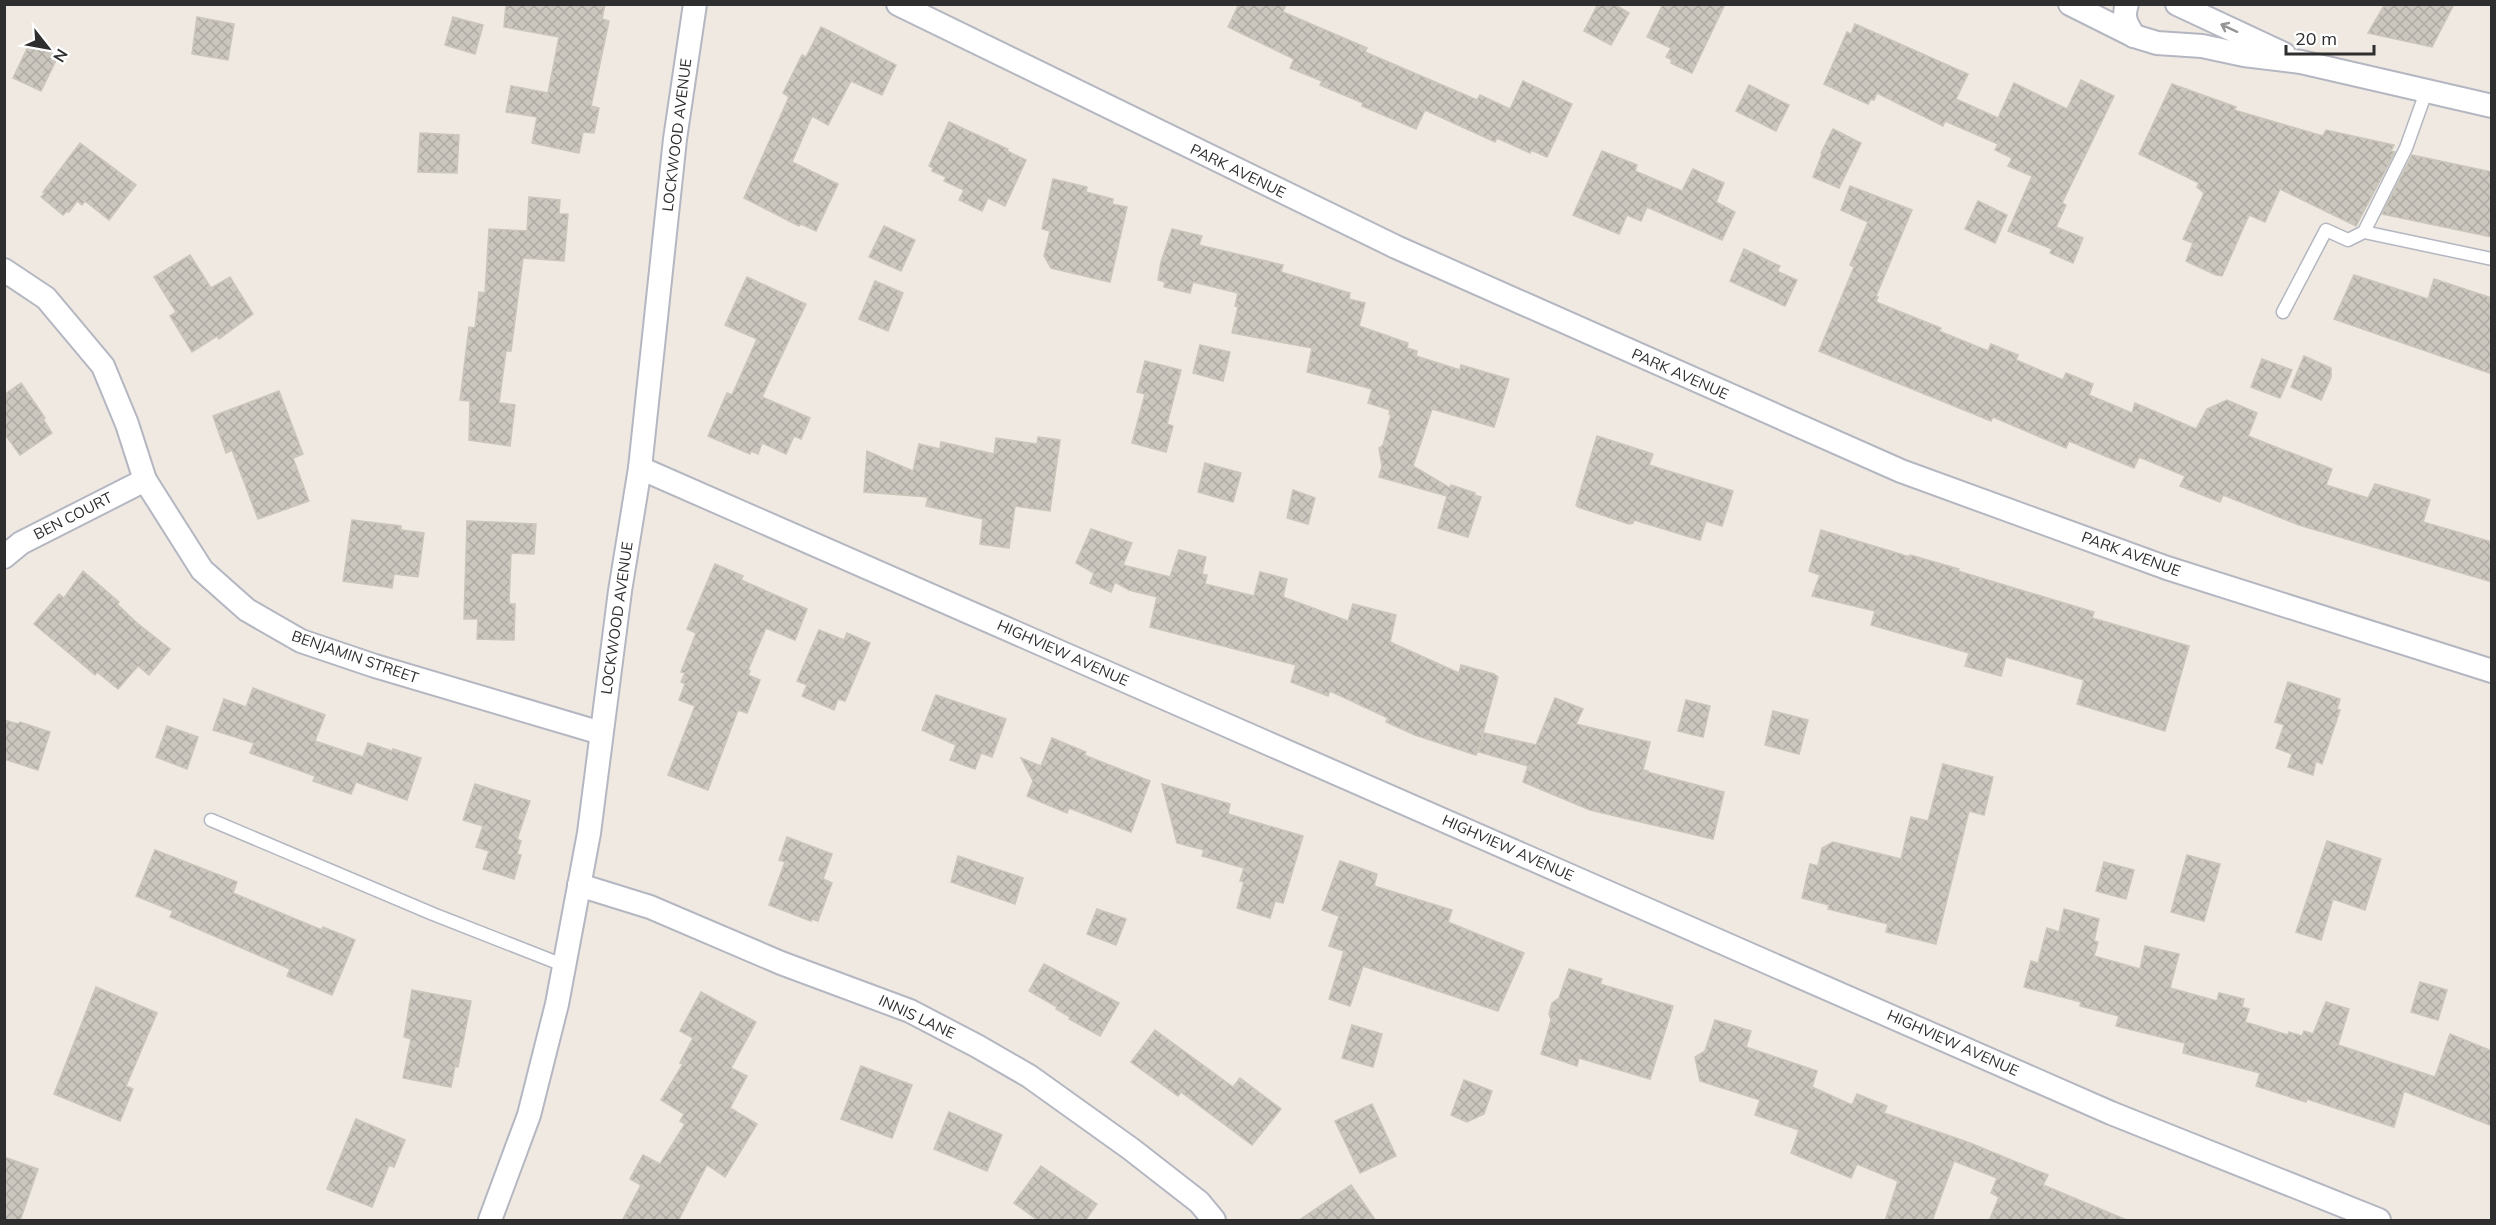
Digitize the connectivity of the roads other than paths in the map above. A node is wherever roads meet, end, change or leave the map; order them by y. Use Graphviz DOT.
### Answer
graph roads {
  1 [pos="695,4"];
  2 [pos="898,4"];
  3 [pos="2070,4"];
  4 [pos="2127,4"];
  5 [pos="2183,7"];
  6 [pos="2134,36"];
  7 [pos="2184,44"];
  8 [pos="2301,62"];
  9 [pos="2426,92"];
  10 [pos="2492,106"];
  11 [pos="2364,232"];
  12 [pos="2492,258"];
  13 [pos="4,270"];
  14 [pos="2283,312"];
  15 [pos="640,468"];
  16 [pos="145,480"];
  17 [pos="4,557"];
  18 [pos="2492,671"];
  19 [pos="600,733"];
  20 [pos="211,820"];
  21 [pos="579,885"];
  22 [pos="563,965"];
  23 [pos="490,1221"];
  24 [pos="1214,1221"];
  25 [pos="2379,1221"];
  1 -- 15 [label="street, LOCKWOOD AVENUE"];
  2 -- 18 [label="street, PARK AVENUE"];
  3 -- 6 [label="street"];
  4 -- 6 [label="street"];
  5 -- 7 [label="street"];
  8 -- 5 [label="street, one-way"];
  6 -- 7 [label="street"];
  7 -- 8 [label="street"];
  8 -- 9 [label="street"];
  9 -- 10 [label="street"];
  9 -- 11 [label="lane"];
  11 -- 12 [label="lane"];
  11 -- 14 [label="lane"];
  13 -- 16 [label="street, BENJAMIN STREET"];
  15 -- 19 [label="street, LOCKWOOD AVENUE"];
  15 -- 25 [label="street, HIGHVIEW AVENUE"];
  16 -- 17 [label="street, BEN COURT"];
  16 -- 19 [label="street, BENJAMIN STREET"];
  19 -- 21 [label="street, LOCKWOOD AVENUE"];
  20 -- 22 [label="lane"];
  21 -- 22 [label="street, LOCKWOOD AVENUE"];
  21 -- 24 [label="street, INNIS LANE"];
  22 -- 23 [label="street, LOCKWOOD AVENUE"];
}
